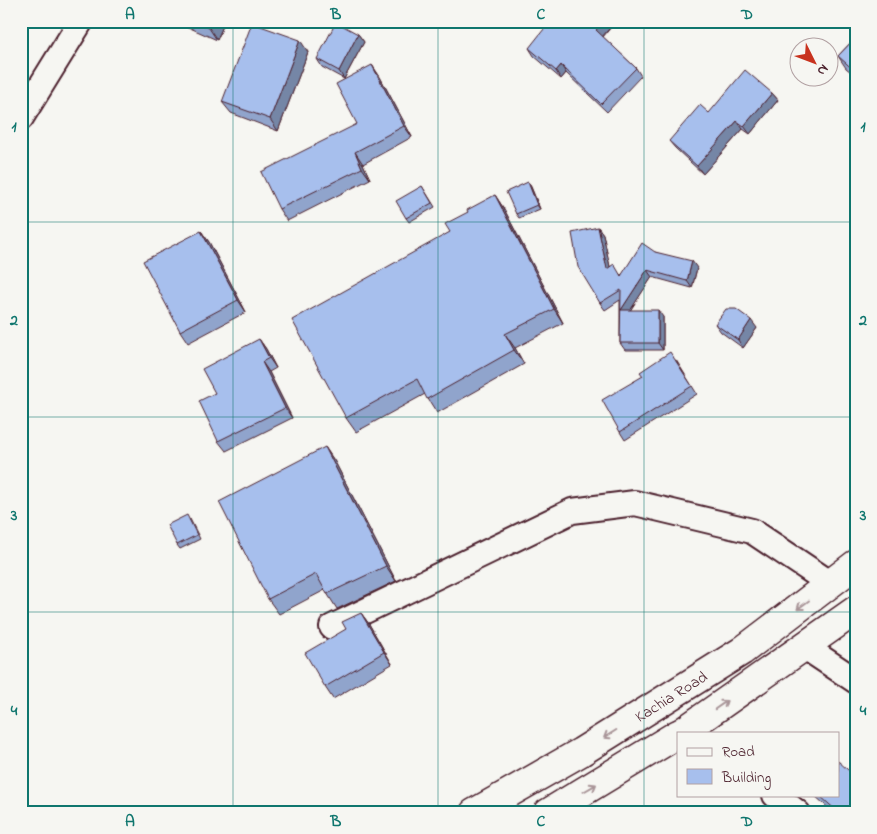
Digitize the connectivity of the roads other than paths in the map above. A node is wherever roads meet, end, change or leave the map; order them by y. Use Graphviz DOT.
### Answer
graph roads {
  1 [pos="81,21"];
  2 [pos="21,118"];
  3 [pos="856,564"];
  4 [pos="831,584"];
  5 [pos="856,610"];
  6 [pos="332,627"];
  7 [pos="805,647"];
  8 [pos="856,681"];
  9 [pos="685,732"];
  10 [pos="677,737"];
  11 [pos="776,796"];
  12 [pos="474,813"];
  13 [pos="548,813"];
  14 [pos="798,813"];
  1 -- 2 [label="street"];
  3 -- 4 [label="highway, Kachia Road"];
  4 -- 6 [label="street"];
  4 -- 12 [label="highway, Kachia Road, one-way"];
  5 -- 7 [label="highway, Kachia Road"];
  7 -- 8 [label="street"];
  9 -- 7 [label="highway, Kachia Road, one-way"];
  13 -- 10 [label="highway, Kachia Road, one-way"];
  11 -- 14 [label="street"];
}
